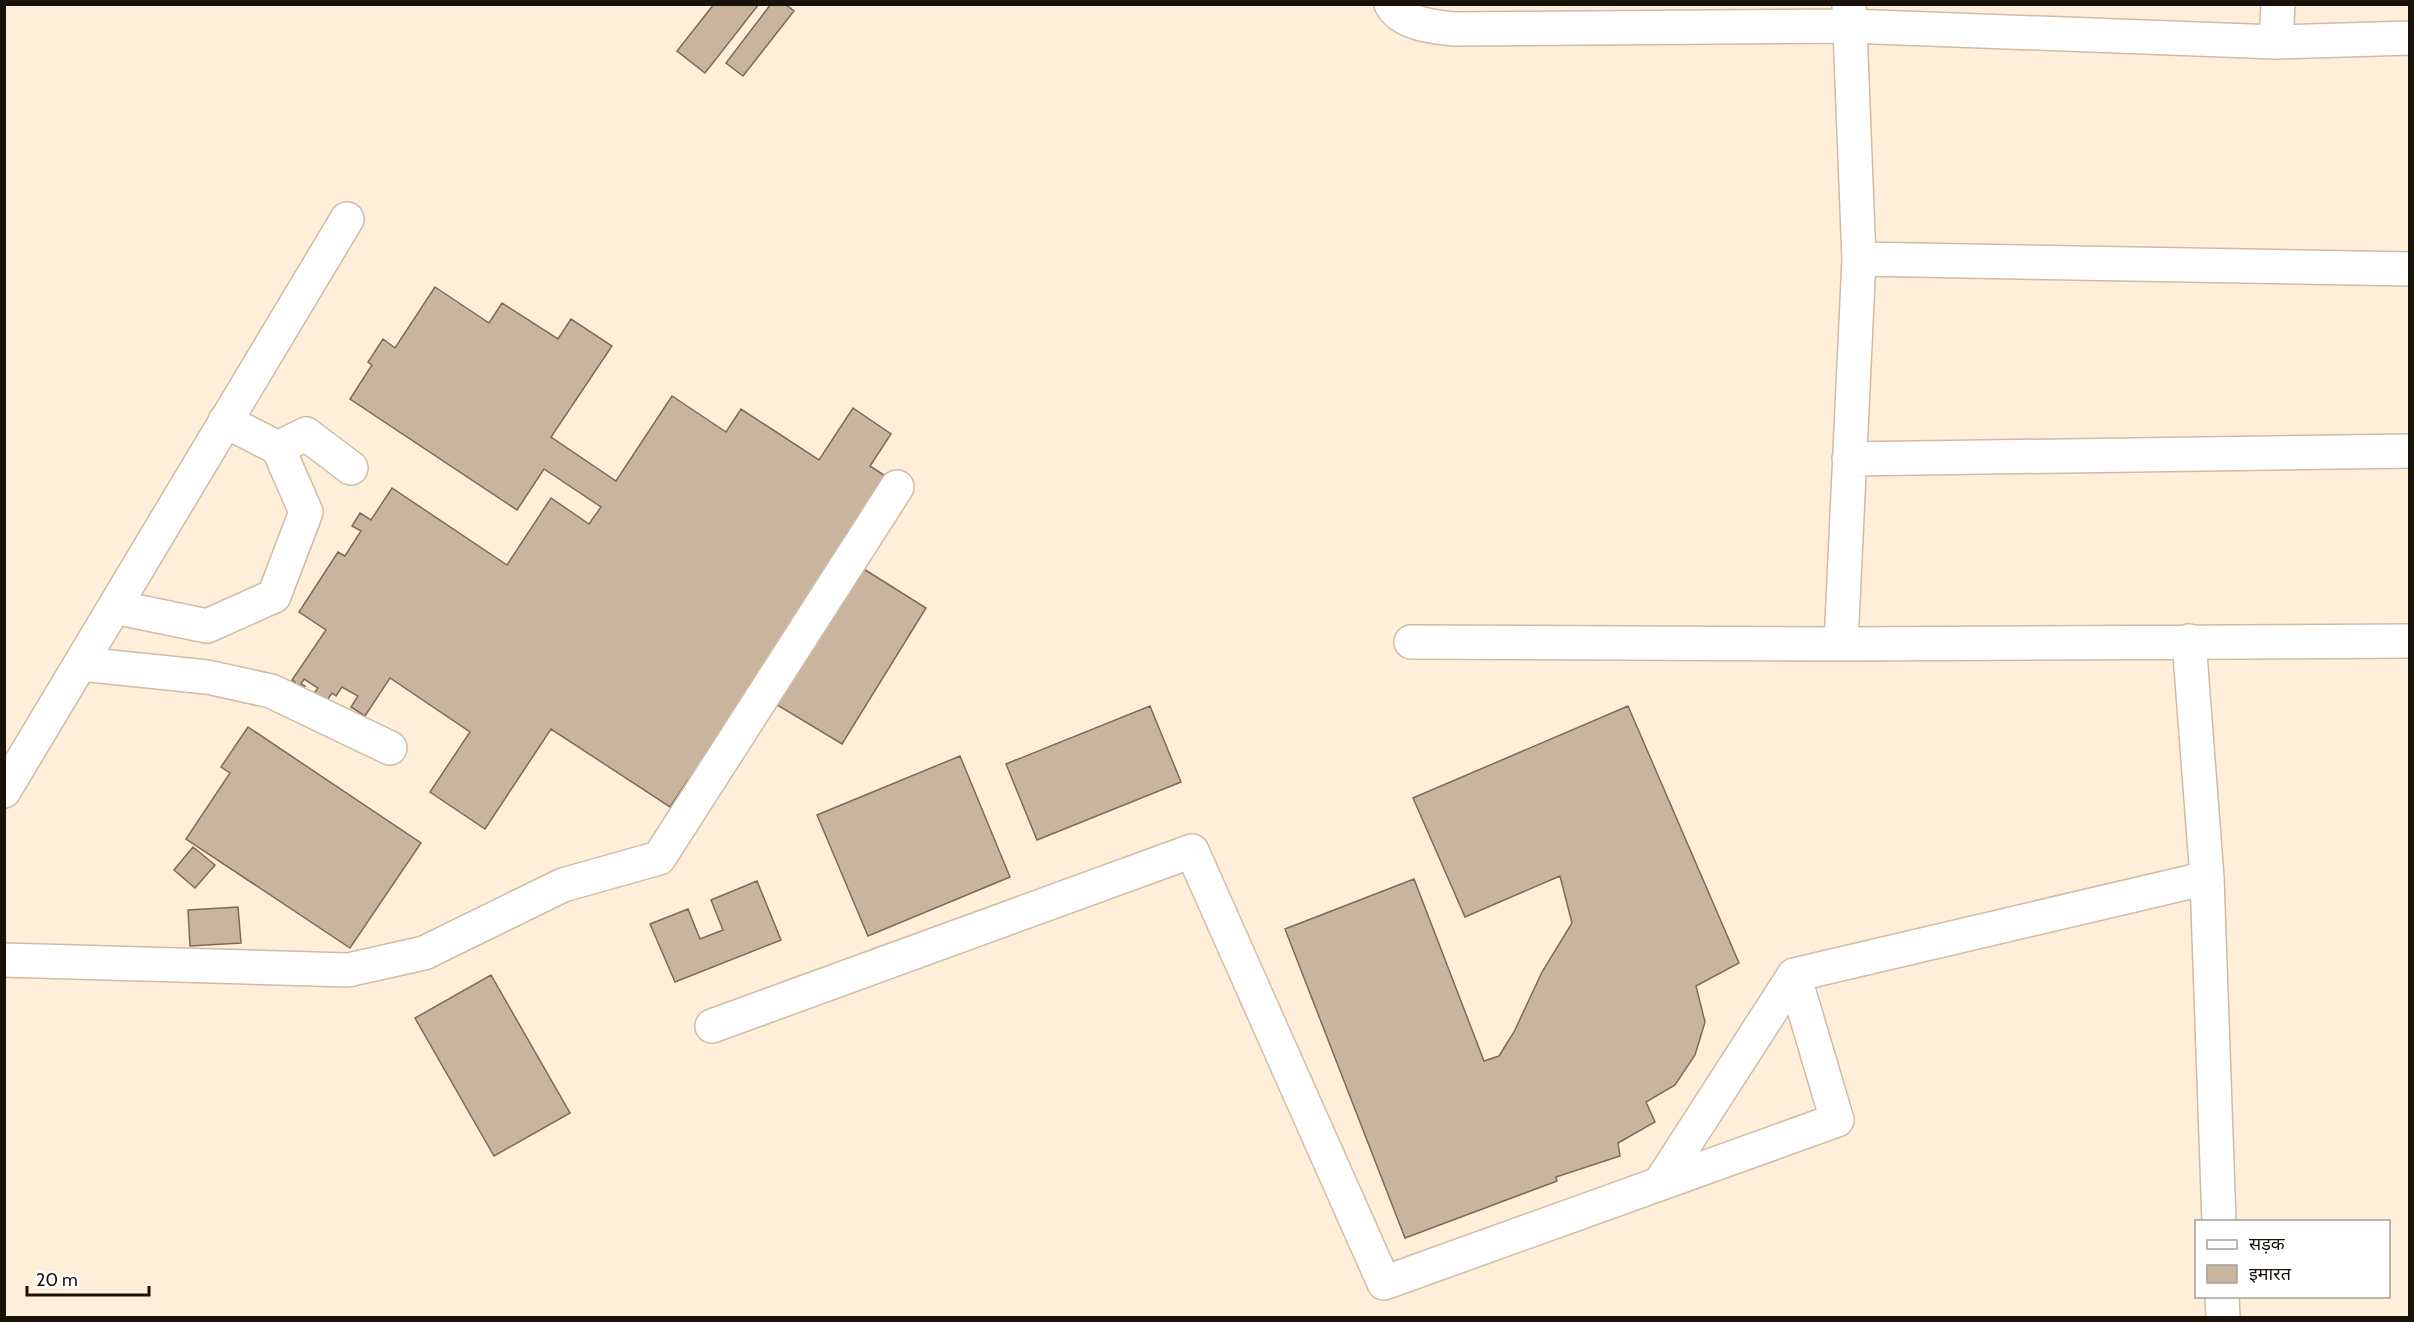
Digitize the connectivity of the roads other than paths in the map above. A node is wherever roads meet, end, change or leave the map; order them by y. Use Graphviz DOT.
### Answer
graph roads {
  1 [pos="1391,4"];
  2 [pos="2277,4"];
  3 [pos="1849,15"];
  4 [pos="2047,18"];
  5 [pos="2409,38"];
  6 [pos="2276,42"];
  7 [pos="346,219"];
  8 [pos="1859,260"];
  9 [pos="2409,269"];
  10 [pos="225,421"];
  11 [pos="278,448"];
  12 [pos="2409,452"];
  13 [pos="1849,459"];
  14 [pos="351,468"];
  15 [pos="897,487"];
  16 [pos="115,607"];
  17 [pos="2189,641"];
  18 [pos="2409,641"];
  19 [pos="1411,642"];
  20 [pos="1841,644"];
  21 [pos="81,664"];
  22 [pos="390,748"];
  23 [pos="4,791"];
  24 [pos="2207,878"];
  25 [pos="4,960"];
  26 [pos="1794,975"];
  27 [pos="712,1026"];
  28 [pos="1660,1183"];
  29 [pos="2219,1220"];
  30 [pos="2222,1298"];
  31 [pos="2223,1317"];
  1 -- 3 [label="street"];
  2 -- 6 [label="street"];
  3 -- 4 [label="street"];
  3 -- 8 [label="street"];
  4 -- 6 [label="street"];
  5 -- 6 [label="street"];
  7 -- 10 [label="street"];
  8 -- 9 [label="street"];
  8 -- 13 [label="street"];
  10 -- 11 [label="street"];
  10 -- 16 [label="street"];
  11 -- 14 [label="street"];
  11 -- 16 [label="street"];
  12 -- 13 [label="street"];
  13 -- 20 [label="street"];
  15 -- 25 [label="street"];
  16 -- 21 [label="street"];
  17 -- 18 [label="street"];
  17 -- 20 [label="street"];
  17 -- 24 [label="street"];
  19 -- 20 [label="street"];
  21 -- 22 [label="street"];
  21 -- 23 [label="street"];
  24 -- 26 [label="street"];
  24 -- 29 [label="street"];
  26 -- 28 [label="street"];
  26 -- 28 [label="street"];
  27 -- 28 [label="street"];
  30 -- 31 [label="street"];
}
